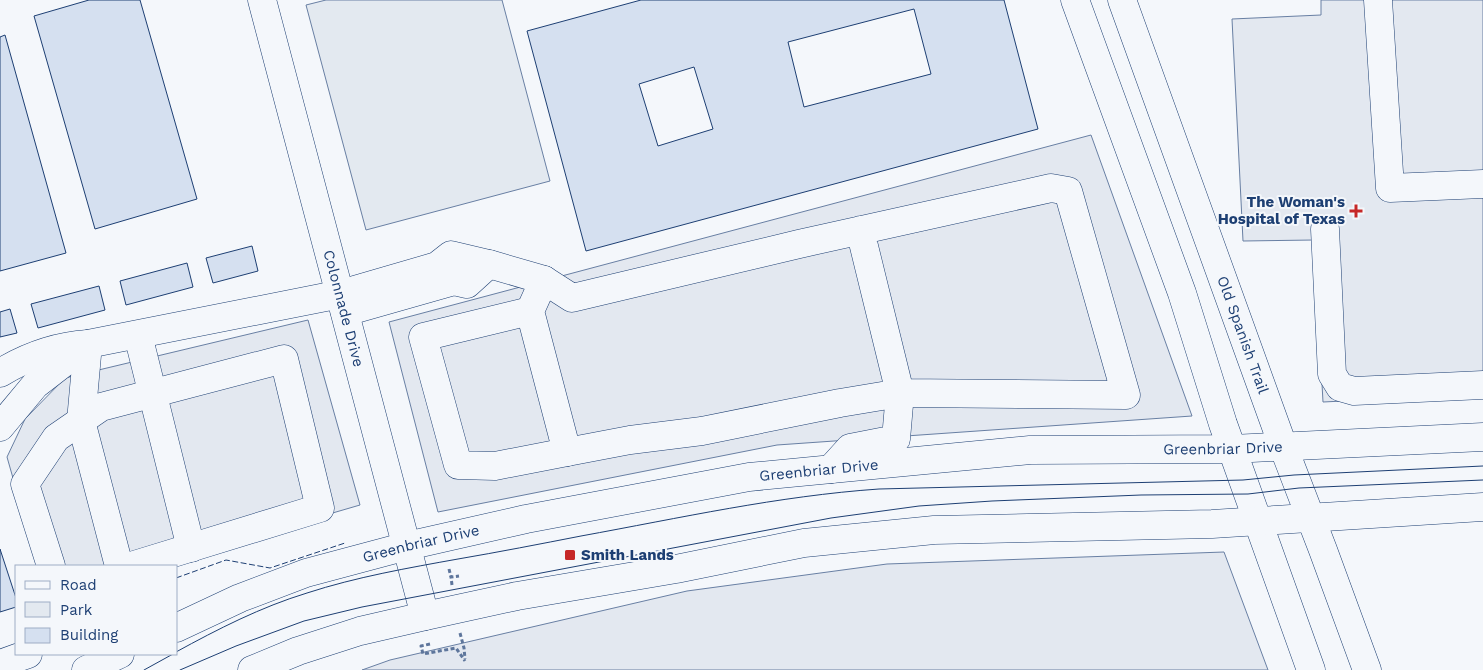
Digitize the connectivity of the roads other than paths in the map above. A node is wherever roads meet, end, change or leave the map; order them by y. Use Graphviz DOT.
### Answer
graph roads {
  1 [pos="262,0"];
  2 [pos="1075,0"];
  3 [pos="1122,0"];
  4 [pos="1378,0"];
  5 [pos="1483,184"];
  6 [pos="1325,229"];
  7 [pos="860,230"];
  8 [pos="1208,236"];
  9 [pos="1168,253"];
  10 [pos="489,264"];
  11 [pos="544,280"];
  12 [pos="371,295"];
  13 [pos="343,303"];
  14 [pos="530,311"];
  15 [pos="138,335"];
  16 [pos="88,344"];
  17 [pos="0,373"];
  18 [pos="1483,385"];
  19 [pos="900,393"];
  20 [pos="152,394"];
  21 [pos="81,421"];
  22 [pos="0,427"];
  23 [pos="1483,437"];
  24 [pos="1283,446"];
  25 [pos="1232,449"];
  26 [pos="567,452"];
  27 [pos="831,469"];
  28 [pos="1483,507"];
  29 [pos="1312,519"];
  30 [pos="1258,522"];
  31 [pos="407,546"];
  32 [pos="191,548"];
  33 [pos="51,565"];
  34 [pos="119,565"];
  35 [pos="134,565"];
  36 [pos="425,616"];
  37 [pos="178,627"];
  38 [pos="25,655"];
  39 [pos="118,655"];
  40 [pos="0,664"];
  41 [pos="86,670"];
  42 [pos="252,670"];
  43 [pos="1311,670"];
  44 [pos="1367,670"];
  1 -- 13 [label="main road, Colonnade Drive"];
  2 -- 9 [label="main road"];
  3 -- 8 [label="main road, Old Spanish Trail"];
  4 -- 5 [label="main road"];
  6 -- 18 [label="main road"];
  7 -- 11 [label="main road"];
  7 -- 19 [label="main road"];
  7 -- 19 [label="main road"];
  8 -- 9 [label="main road"];
  8 -- 24 [label="main road, Old Spanish Trail"];
  9 -- 25 [label="main road"];
  10 -- 11 [label="main road"];
  10 -- 12 [label="main road"];
  10 -- 12 [label="main road"];
  11 -- 14 [label="main road"];
  12 -- 13 [label="main road"];
  13 -- 15 [label="main road"];
  13 -- 31 [label="main road, Colonnade Drive"];
  14 -- 26 [label="main road"];
  14 -- 26 [label="main road"];
  15 -- 16 [label="main road"];
  15 -- 20 [label="main road"];
  16 -- 17 [label="main road"];
  16 -- 21 [label="main road"];
  16 -- 22 [label="main road"];
  19 -- 26 [label="main road"];
  19 -- 27 [label="main road"];
  20 -- 21 [label="main road"];
  20 -- 32 [label="main road"];
  20 -- 32 [label="main road"];
  21 -- 33 [label="main road"];
  21 -- 34 [label="main road"];
  23 -- 24 [label="main road, Greenbriar Drive"];
  24 -- 25 [label="main road, Greenbriar Drive"];
  24 -- 29 [label="main road, Old Spanish Trail"];
  25 -- 27 [label="main road, Greenbriar Drive"];
  25 -- 30 [label="main road"];
  27 -- 31 [label="main road, Greenbriar Drive"];
  28 -- 29 [label="main road"];
  29 -- 30 [label="main road"];
  29 -- 44 [label="main road, Old Spanish Trail"];
  30 -- 36 [label="main road"];
  30 -- 43 [label="main road"];
  31 -- 36 [label="main road, Colonnade Drive"];
  31 -- 37 [label="main road, Greenbriar Drive"];
  32 -- 35 [label="main road"];
  36 -- 42 [label="main road"];
  38 -- 40 [label="main road"];
  39 -- 41 [label="main road"];
}
